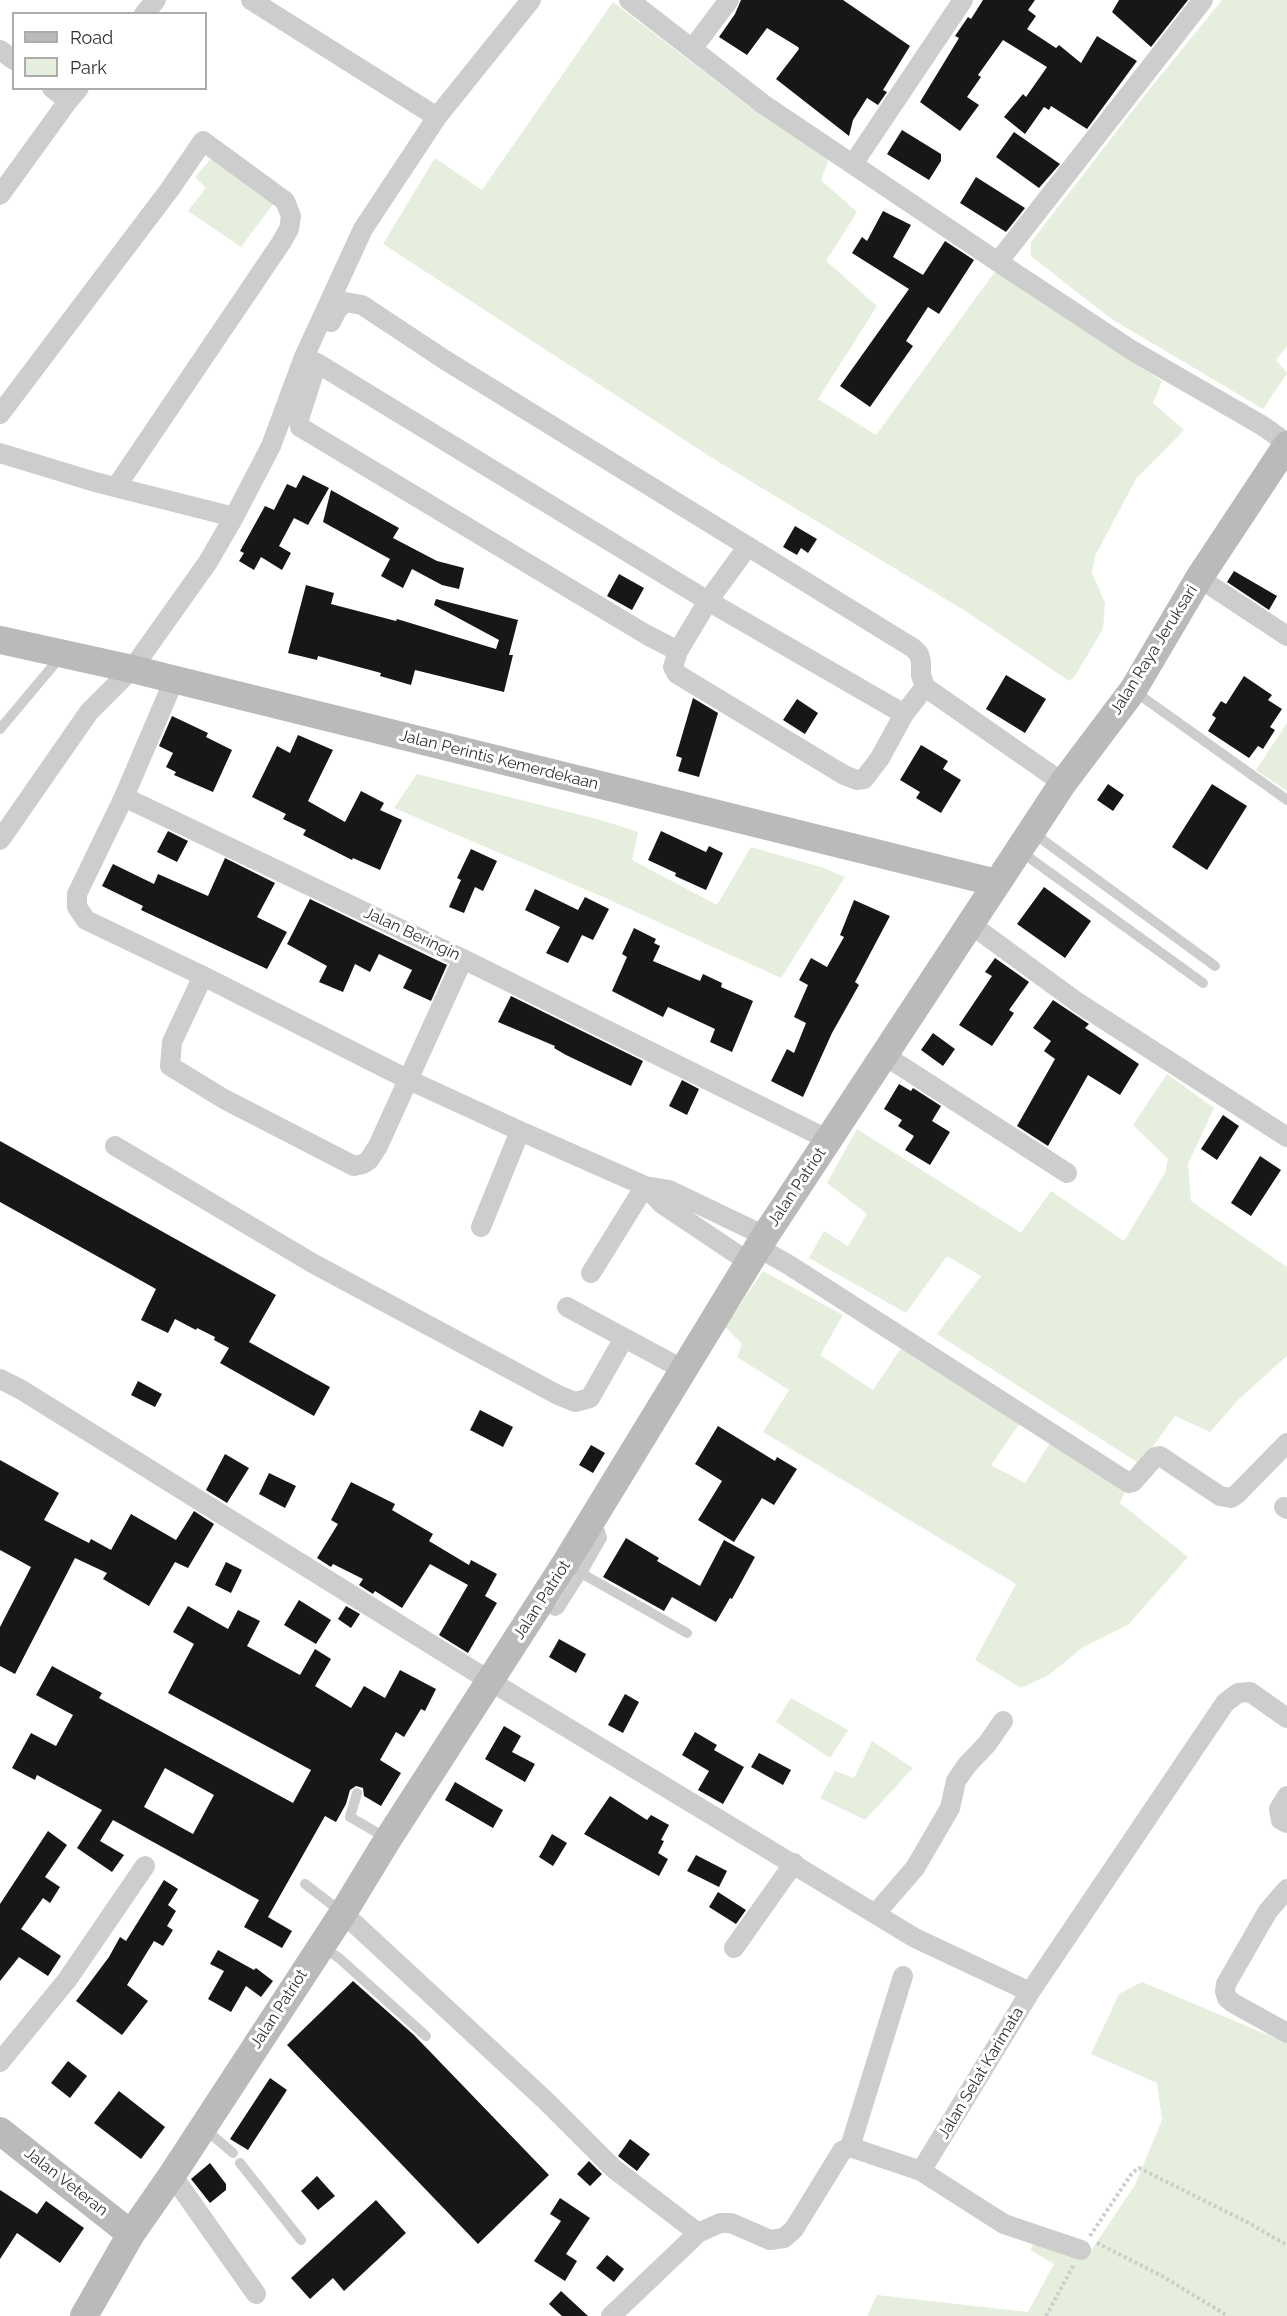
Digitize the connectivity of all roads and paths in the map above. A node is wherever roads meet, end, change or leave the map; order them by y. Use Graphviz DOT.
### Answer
graph roads {
  1 [pos="156,0"];
  2 [pos="251,0"];
  3 [pos="531,0"];
  4 [pos="629,0"];
  5 [pos="729,0"];
  6 [pos="962,0"];
  7 [pos="1203,0"];
  8 [pos="146,12"];
  9 [pos="692,49"];
  10 [pos="58,90"];
  11 [pos="74,95"];
  12 [pos="437,117"];
  13 [pos="853,164"];
  14 [pos="0,195"];
  15 [pos="998,262"];
  16 [pos="311,360"];
  17 [pos="0,414"];
  18 [pos="1284,442"];
  19 [pos="0,453"];
  20 [pos="116,487"];
  21 [pos="234,517"];
  22 [pos="748,546"];
  23 [pos="1199,578"];
  24 [pos="708,601"];
  25 [pos="1287,636"];
  26 [pos="0,640"];
  27 [pos="678,651"];
  28 [pos="62,655"];
  29 [pos="132,669"];
  30 [pos="174,680"];
  31 [pos="925,687"];
  32 [pos="1133,690"];
  33 [pos="904,714"];
  34 [pos="0,729"];
  35 [pos="1063,783"];
  36 [pos="124,797"];
  37 [pos="1287,800"];
  38 [pos="0,840"];
  39 [pos="1026,842"];
  40 [pos="997,883"];
  41 [pos="969,923"];
  42 [pos="463,959"];
  43 [pos="1215,966"];
  44 [pos="203,976"];
  45 [pos="1203,983"];
  46 [pos="884,1055"];
  47 [pos="409,1080"];
  48 [pos="520,1131"];
  49 [pos="821,1136"];
  50 [pos="1287,1137"];
  51 [pos="115,1146"];
  52 [pos="1066,1173"];
  53 [pos="645,1186"];
  54 [pos="481,1227"];
  55 [pos="758,1248"];
  56 [pos="591,1273"];
  57 [pos="567,1307"];
  58 [pos="624,1338"];
  59 [pos="678,1367"];
  60 [pos="0,1379"];
  61 [pos="1287,1443"];
  62 [pos="573,1569"];
  63 [pos="687,1633"];
  64 [pos="490,1681"];
  65 [pos="1287,1718"];
  66 [pos="1003,1720"];
  67 [pos="357,1793"];
  68 [pos="1287,1796"];
  69 [pos="1287,1823"];
  70 [pos="383,1835"];
  71 [pos="794,1863"];
  72 [pos="145,1866"];
  73 [pos="305,1884"];
  74 [pos="1287,1888"];
  75 [pos="337,1908"];
  76 [pos="876,1913"];
  77 [pos="321,1946"];
  78 [pos="735,1948"];
  79 [pos="903,1976"];
  80 [pos="1030,1992"];
  81 [pos="1287,2033"];
  82 [pos="426,2036"];
  83 [pos="0,2062"];
  84 [pos="203,2126"];
  85 [pos="0,2131"];
  86 [pos="850,2147"];
  87 [pos="233,2153"];
  88 [pos="240,2163"];
  89 [pos="921,2171"];
  90 [pos="172,2175"];
  91 [pos="698,2233"];
  92 [pos="131,2234"];
  93 [pos="301,2240"];
  94 [pos="1085,2244"];
  95 [pos="1287,2245"];
  96 [pos="256,2294"];
  97 [pos="84,2316"];
  98 [pos="611,2316"];
  99 [pos="1046,2316"];
  100 [pos="1228,2316"];
  1 -- 8 [label="street"];
  2 -- 12 [label="street"];
  3 -- 12 [label="street"];
  4 -- 9 [label="street"];
  5 -- 9 [label="street"];
  6 -- 13 [label="street"];
  7 -- 15 [label="street"];
  9 -- 13 [label="street"];
  10 -- 11 [label="street"];
  11 -- 14 [label="street"];
  12 -- 16 [label="street"];
  13 -- 15 [label="street"];
  15 -- 18 [label="street"];
  16 -- 21 [label="street"];
  16 -- 22 [label="street"];
  16 -- 24 [label="street"];
  16 -- 27 [label="street"];
  17 -- 20 [label="street"];
  18 -- 23 [label="street, Jalan Raya Jeruksari"];
  19 -- 20 [label="street"];
  20 -- 21 [label="street"];
  21 -- 29 [label="street"];
  22 -- 24 [label="street"];
  22 -- 31 [label="street"];
  23 -- 25 [label="street"];
  23 -- 32 [label="street, Jalan Raya Jeruksari"];
  24 -- 27 [label="street"];
  24 -- 33 [label="street"];
  26 -- 28 [label="street, Jalan Perintis Kemerdekaan"];
  27 -- 33 [label="street"];
  28 -- 29 [label="street, Jalan Perintis Kemerdekaan"];
  28 -- 34 [label="lane"];
  29 -- 30 [label="street, Jalan Perintis Kemerdekaan"];
  29 -- 38 [label="street"];
  30 -- 36 [label="street"];
  30 -- 40 [label="street, Jalan Perintis Kemerdekaan"];
  31 -- 33 [label="street"];
  31 -- 35 [label="street"];
  32 -- 35 [label="street, Jalan Raya Jeruksari"];
  32 -- 37 [label="lane"];
  35 -- 39 [label="street, Jalan Raya Jeruksari"];
  36 -- 42 [label="street, Jalan Beringin"];
  36 -- 44 [label="street"];
  39 -- 40 [label="street, Jalan Raya Jeruksari"];
  39 -- 43 [label="lane"];
  39 -- 45 [label="lane"];
  40 -- 41 [label="street, Jalan Patriot"];
  41 -- 46 [label="street, Jalan Patriot"];
  41 -- 50 [label="street"];
  42 -- 47 [label="street"];
  42 -- 49 [label="street, Jalan Beringin"];
  44 -- 47 [label="street"];
  44 -- 47 [label="street"];
  46 -- 49 [label="street, Jalan Patriot"];
  46 -- 52 [label="street"];
  47 -- 48 [label="street"];
  48 -- 53 [label="street"];
  48 -- 54 [label="street"];
  49 -- 55 [label="street, Jalan Patriot"];
  51 -- 58 [label="street"];
  53 -- 55 [label="street"];
  53 -- 55 [label="street"];
  53 -- 56 [label="street"];
  55 -- 59 [label="street, Jalan Patriot"];
  55 -- 61 [label="street"];
  57 -- 58 [label="street"];
  58 -- 59 [label="street"];
  59 -- 62 [label="street, Jalan Patriot"];
  60 -- 64 [label="street"];
  62 -- 63 [label="lane"];
  62 -- 64 [label="street, Jalan Patriot"];
  64 -- 70 [label="street, Jalan Patriot"];
  64 -- 71 [label="street"];
  65 -- 80 [label="street, Jalan Selat Karimata"];
  66 -- 76 [label="street"];
  67 -- 70 [label="lane"];
  68 -- 69 [label="street"];
  70 -- 75 [label="street, Jalan Patriot"];
  71 -- 76 [label="street"];
  71 -- 78 [label="street"];
  72 -- 83 [label="street"];
  73 -- 75 [label="lane"];
  74 -- 81 [label="street"];
  75 -- 77 [label="street, Jalan Patriot"];
  75 -- 91 [label="street"];
  76 -- 80 [label="street"];
  77 -- 82 [label="lane"];
  77 -- 84 [label="street, Jalan Patriot"];
  79 -- 86 [label="street"];
  80 -- 89 [label="street, Jalan Selat Karimata"];
  84 -- 87 [label="lane"];
  84 -- 90 [label="street, Jalan Patriot"];
  85 -- 92 [label="street, Jalan Veteran"];
  86 -- 89 [label="street"];
  86 -- 91 [label="street"];
  88 -- 93 [label="lane"];
  89 -- 94 [label="street"];
  90 -- 92 [label="street, Jalan Patriot"];
  90 -- 96 [label="street"];
  91 -- 98 [label="street"];
  92 -- 97 [label="street, Jalan Patriot"];
  94 -- 95 [label="path"];
  94 -- 99 [label="path"];
  94 -- 100 [label="path"];
}
